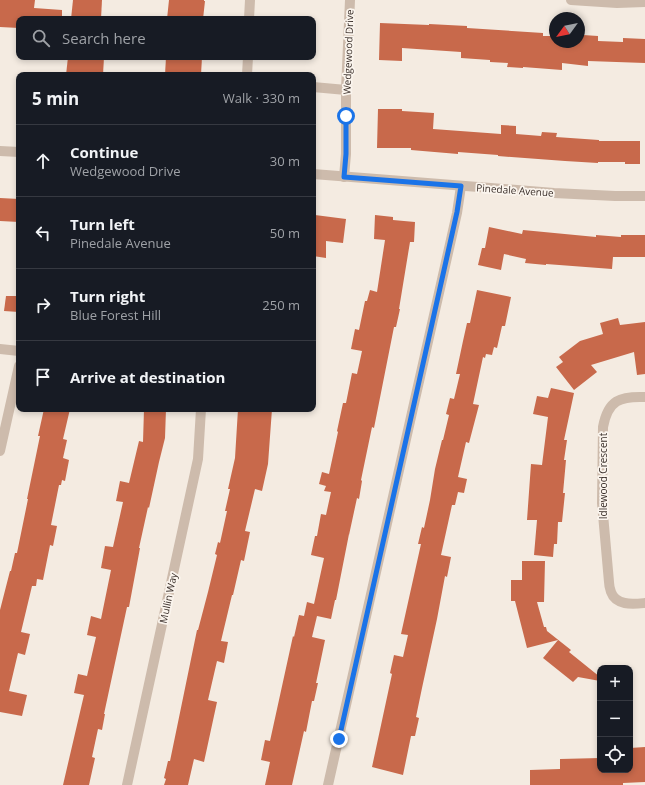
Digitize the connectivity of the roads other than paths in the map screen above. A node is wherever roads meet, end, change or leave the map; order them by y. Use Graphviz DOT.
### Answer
graph roads {
  1 [pos="250,0"];
  2 [pos="350,0"];
  3 [pos="571,0"];
  4 [pos="645,2"];
  5 [pos="249,16"];
  6 [pos="248,60"];
  7 [pos="247,72"];
  8 [pos="316,87"];
  9 [pos="346,90"];
  10 [pos="0,151"];
  11 [pos="16,152"];
  12 [pos="316,174"];
  13 [pos="344,177"];
  14 [pos="461,186"];
  15 [pos="645,196"];
  16 [pos="0,349"];
  17 [pos="16,351"];
  18 [pos="16,379"];
  19 [pos="645,397"];
  20 [pos="201,412"];
  21 [pos="0,451"];
  22 [pos="645,603"];
  23 [pos="127,785"];
  24 [pos="328,785"];
  1 -- 5 [label="street"];
  2 -- 9 [label="street, Wedgewood Drive"];
  3 -- 4 [label="street"];
  6 -- 7 [label="street"];
  8 -- 9 [label="street"];
  9 -- 13 [label="street, Wedgewood Drive"];
  10 -- 11 [label="street"];
  12 -- 13 [label="street, Pinedale Avenue"];
  13 -- 14 [label="street, Pinedale Avenue"];
  14 -- 15 [label="street, Pinedale Avenue"];
  14 -- 24 [label="street"];
  16 -- 17 [label="street"];
  18 -- 21 [label="street"];
  19 -- 22 [label="street, Idlewood Crescent"];
  20 -- 23 [label="street, Mullin Way"];
}
